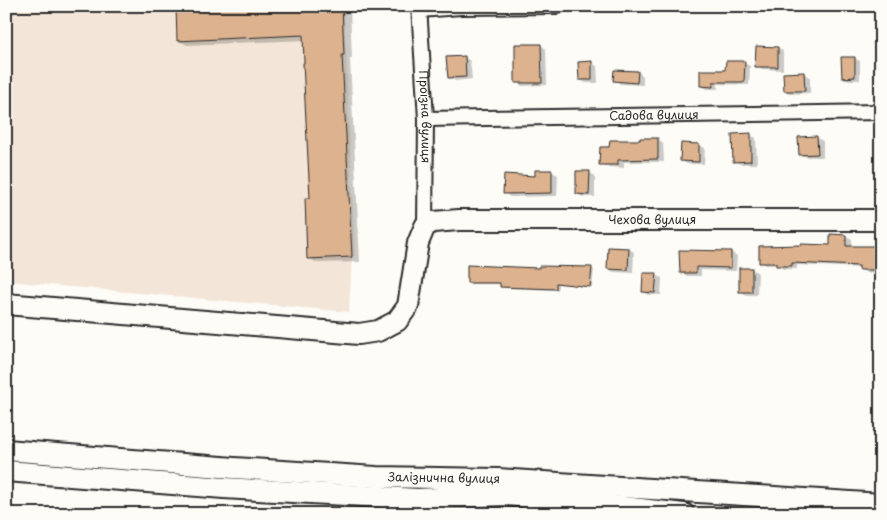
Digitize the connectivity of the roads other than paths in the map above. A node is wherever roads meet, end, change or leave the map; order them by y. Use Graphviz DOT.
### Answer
graph roads {
  1 [pos="558,6"];
  2 [pos="419,8"];
  3 [pos="881,112"];
  4 [pos="426,119"];
  5 [pos="881,220"];
  6 [pos="425,226"];
  7 [pos="6,304"];
  8 [pos="6,450"];
  9 [pos="6,470"];
  10 [pos="522,497"];
  11 [pos="881,504"];
  12 [pos="543,514"];
  13 [pos="684,514"];
  1 -- 2 [label="street, Проїзна вулиця"];
  2 -- 4 [label="street, Проїзна вулиця"];
  3 -- 4 [label="street, Садова вулиця"];
  4 -- 6 [label="street, Проїзна вулиця"];
  5 -- 6 [label="main road, Чехова вулиця"];
  6 -- 7 [label="main road"];
  8 -- 11 [label="main road, Залізнична вулиця"];
  9 -- 10 [label="main road, Залізнична вулиця"];
  10 -- 12 [label="main road"];
  10 -- 13 [label="main road, Залізнична вулиця"];
}
